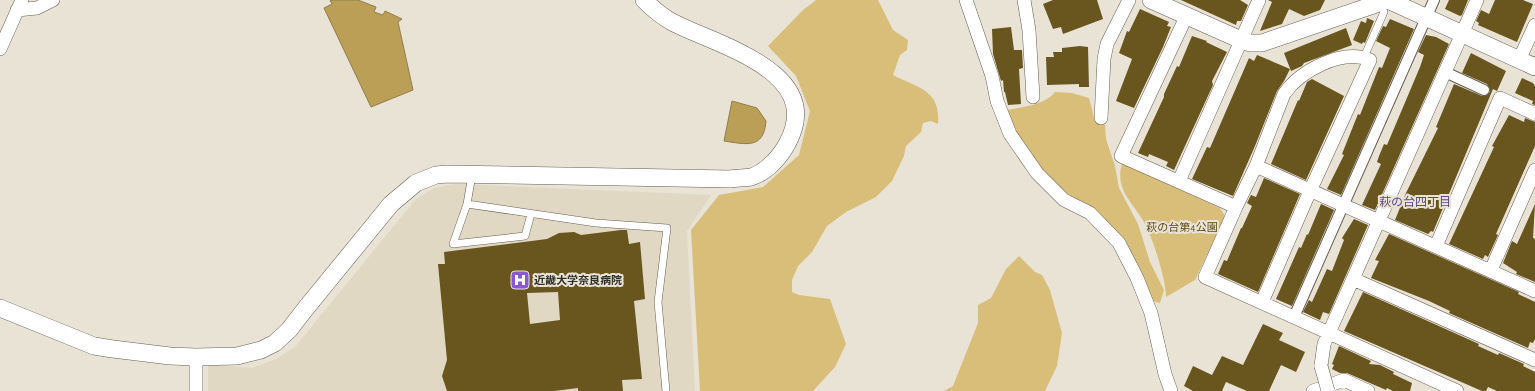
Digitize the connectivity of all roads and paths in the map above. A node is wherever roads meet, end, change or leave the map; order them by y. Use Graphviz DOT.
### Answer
graph roads {
  1 [pos="53,0"];
  2 [pos="644,0"];
  3 [pos="966,0"];
  4 [pos="1024,0"];
  5 [pos="1129,0"];
  6 [pos="1151,0"];
  7 [pos="1259,0"];
  8 [pos="1434,0"];
  9 [pos="1477,0"];
  10 [pos="1387,4"];
  11 [pos="19,5"];
  12 [pos="1186,17"];
  13 [pos="1426,18"];
  14 [pos="1535,25"];
  15 [pos="1461,34"];
  16 [pos="1241,40"];
  17 [pos="0,49"];
  18 [pos="1364,57"];
  19 [pos="1519,60"];
  20 [pos="1535,67"];
  21 [pos="1445,72"];
  22 [pos="1484,90"];
  23 [pos="1033,97"];
  24 [pos="1535,114"];
  25 [pos="1101,118"];
  26 [pos="1256,166"];
  27 [pos="1535,170"];
  28 [pos="472,174"];
  29 [pos="1179,181"];
  30 [pos="1310,191"];
  31 [pos="467,204"];
  32 [pos="1342,205"];
  33 [pos="1236,206"];
  34 [pos="531,214"];
  35 [pos="1378,221"];
  36 [pos="1436,246"];
  37 [pos="1491,270"];
  38 [pos="1353,279"];
  39 [pos="1535,291"];
  40 [pos="1262,302"];
  41 [pos="0,308"];
  42 [pos="1294,317"];
  43 [pos="1329,334"];
  44 [pos="196,356"];
  45 [pos="1535,360"];
  46 [pos="196,391"];
  47 [pos="666,391"];
  48 [pos="1171,391"];
  49 [pos="1313,391"];
  50 [pos="1328,391"];
  51 [pos="1368,391"];
  52 [pos="1457,391"];
  1 -- 11 [label="street"];
  2 -- 28 [label="street"];
  3 -- 48 [label="street"];
  4 -- 23 [label="street"];
  5 -- 25 [label="street"];
  6 -- 12 [label="street"];
  7 -- 16 [label="street"];
  8 -- 13 [label="street"];
  9 -- 15 [label="street"];
  10 -- 13 [label="street"];
  10 -- 16 [label="street"];
  10 -- 18 [label="lane"];
  11 -- 17 [label="street"];
  12 -- 16 [label="street"];
  12 -- 29 [label="street"];
  13 -- 15 [label="street"];
  13 -- 32 [label="street"];
  14 -- 19 [label="street"];
  15 -- 19 [label="street"];
  15 -- 21 [label="street"];
  16 -- 29 [label="street"];
  18 -- 26 [label="street"];
  18 -- 30 [label="street"];
  19 -- 20 [label="street"];
  21 -- 22 [label="street"];
  21 -- 35 [label="street"];
  24 -- 36 [label="street"];
  26 -- 30 [label="street"];
  26 -- 33 [label="street"];
  27 -- 37 [label="street"];
  28 -- 31 [label="lane"];
  28 -- 44 [label="street"];
  29 -- 33 [label="street"];
  30 -- 32 [label="street"];
  30 -- 40 [label="street"];
  31 -- 34 [label="lane"];
  31 -- 34 [label="lane"];
  32 -- 35 [label="street"];
  32 -- 42 [label="street"];
  33 -- 40 [label="street"];
  34 -- 47 [label="lane"];
  35 -- 36 [label="street"];
  35 -- 38 [label="street"];
  36 -- 37 [label="street"];
  37 -- 39 [label="street"];
  38 -- 43 [label="street"];
  38 -- 45 [label="street"];
  40 -- 42 [label="street"];
  41 -- 44 [label="street"];
  42 -- 43 [label="street"];
  43 -- 50 [label="street, bridge"];
  43 -- 52 [label="street"];
  44 -- 46 [label="street"];
  49 -- 51 [label="street"];
}
